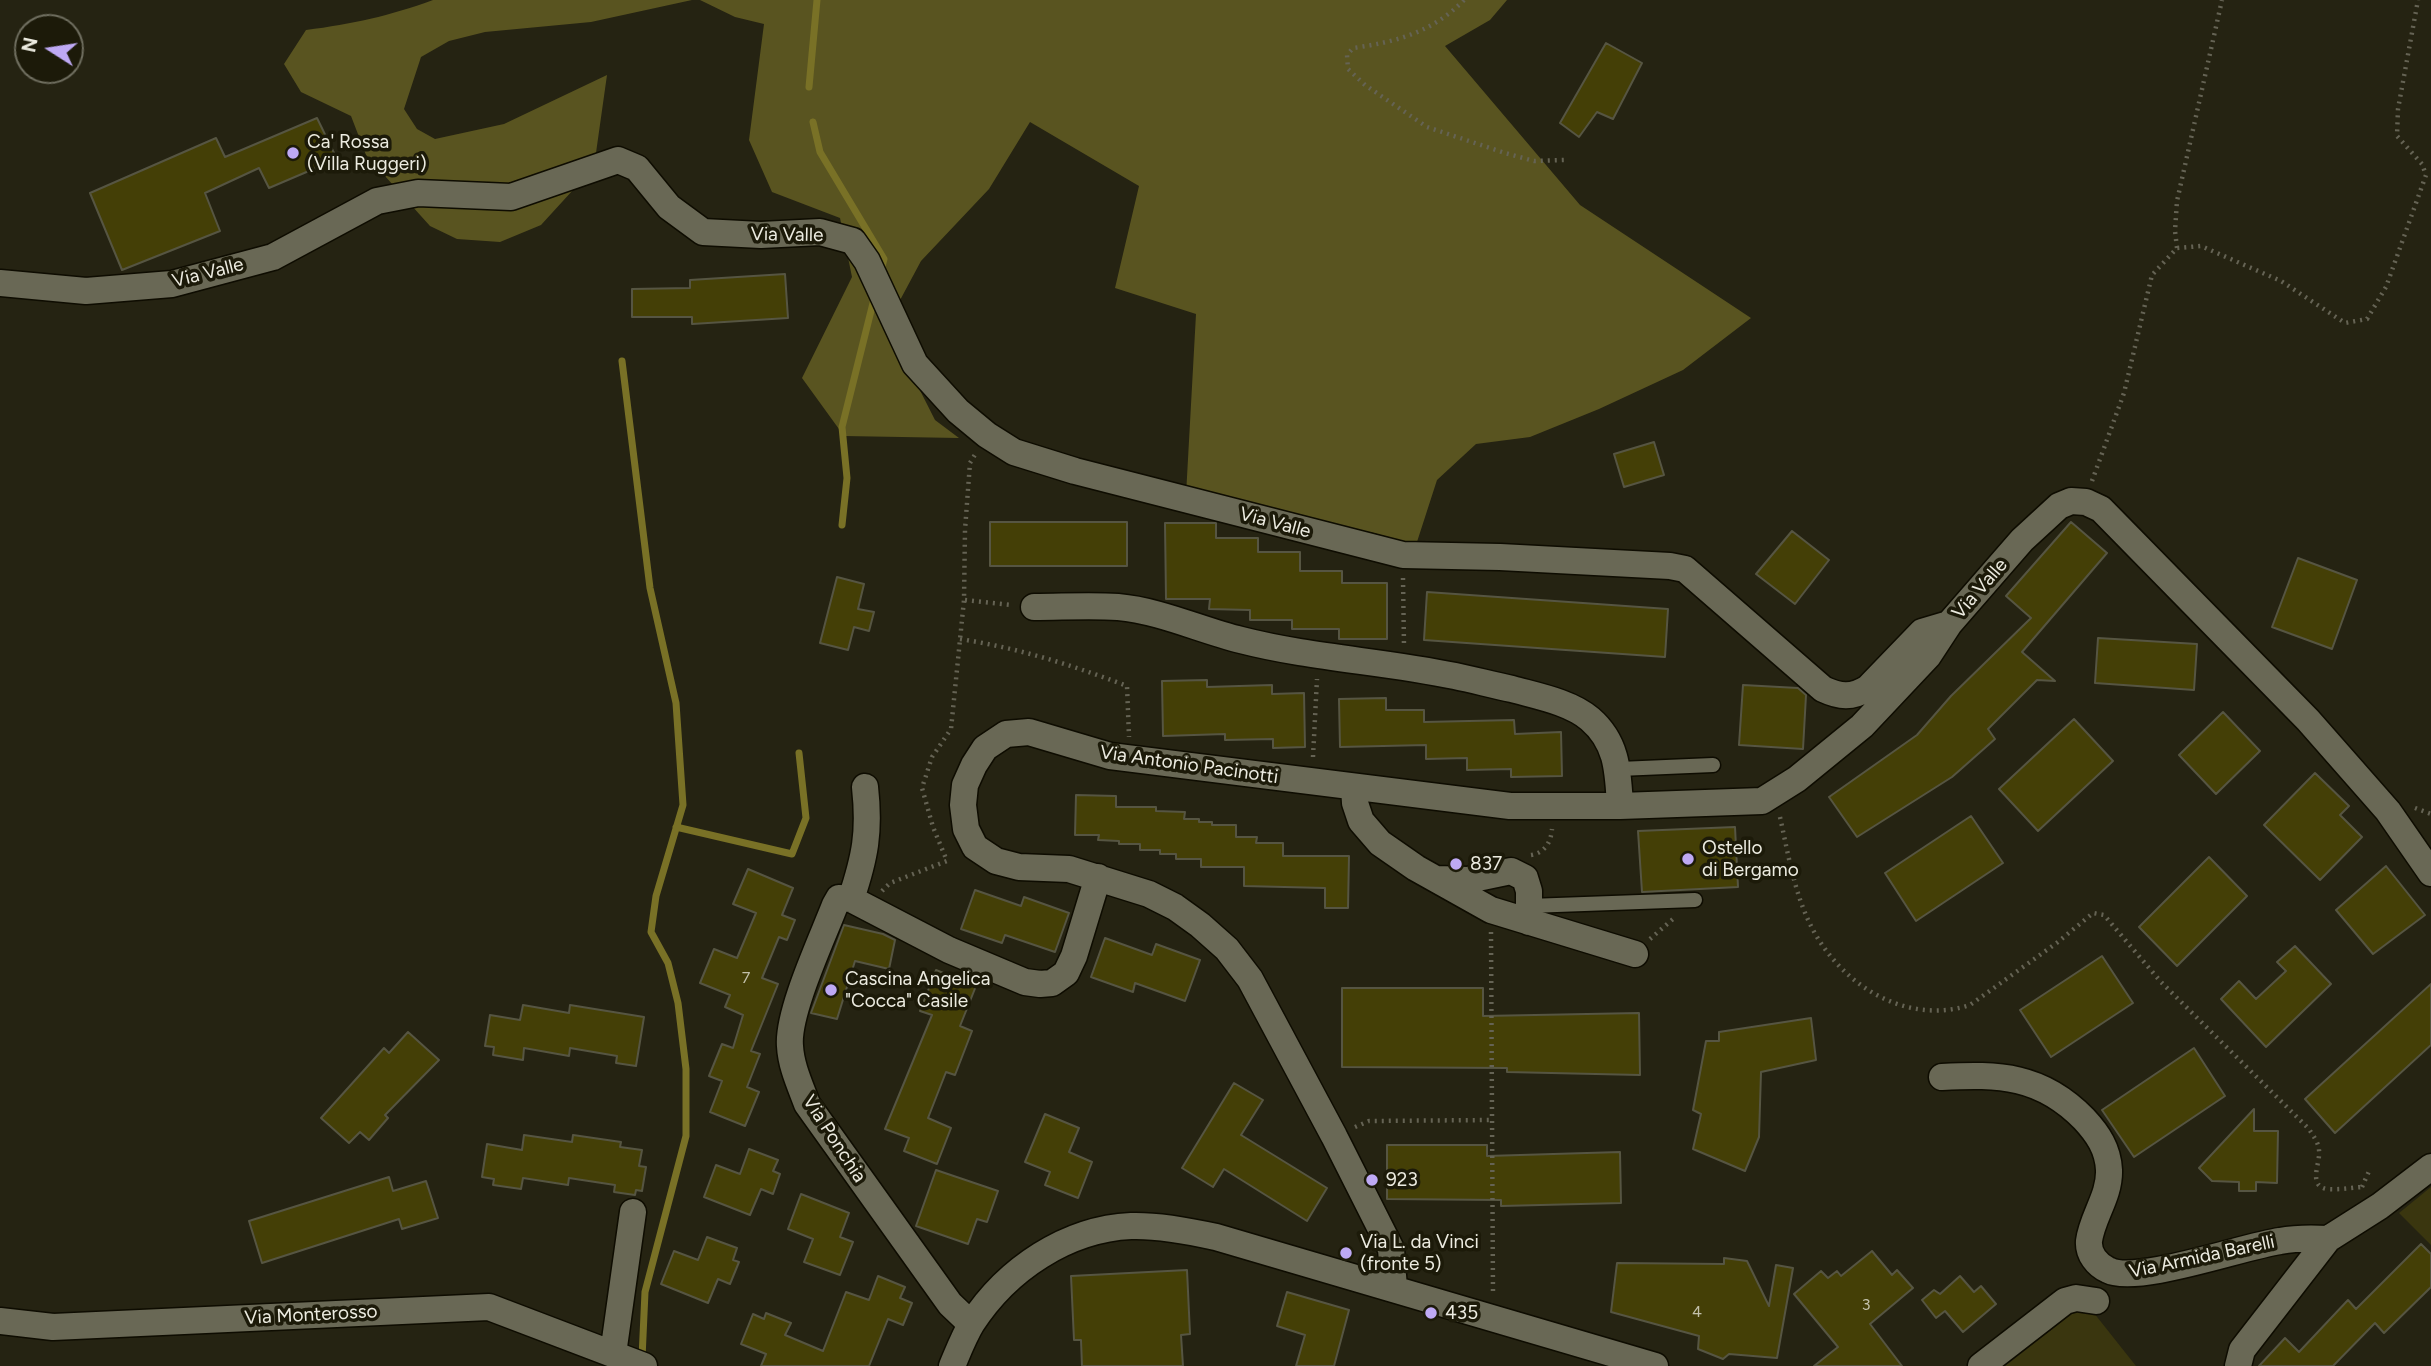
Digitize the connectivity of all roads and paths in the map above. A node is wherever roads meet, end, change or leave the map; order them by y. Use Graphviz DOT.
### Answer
graph roads {
  1 [pos="1464,0"];
  2 [pos="2222,0"];
  3 [pos="2418,0"];
  4 [pos="1564,160"];
  5 [pos="2177,248"];
  6 [pos="0,283"];
  7 [pos="987,435"];
  8 [pos="2087,502"];
  9 [pos="1403,555"];
  10 [pos="964,600"];
  11 [pos="1034,607"];
  12 [pos="1949,624"];
  13 [pos="960,639"];
  14 [pos="1318,656"];
  15 [pos="1404,668"];
  16 [pos="1129,759"];
  17 [pos="1713,765"];
  18 [pos="1619,769"];
  19 [pos="1312,783"];
  20 [pos="864,787"];
  21 [pos="1354,787"];
  22 [pos="1775,795"];
  23 [pos="1620,806"];
  24 [pos="1553,808"];
  25 [pos="1524,855"];
  26 [pos="2431,873"];
  27 [pos="1098,877"];
  28 [pos="1435,879"];
  29 [pos="1695,900"];
  30 [pos="858,902"];
  31 [pos="1491,910"];
  32 [pos="1529,914"];
  33 [pos="1635,954"];
  34 [pos="1942,1077"];
  35 [pos="1493,1120"];
  36 [pos="1369,1121"];
  37 [pos="2431,1167"];
  38 [pos="2361,1187"];
  39 [pos="633,1212"];
  40 [pos="2328,1239"];
  41 [pos="1394,1288"];
  42 [pos="1493,1294"];
  43 [pos="2096,1301"];
  44 [pos="0,1321"];
  45 [pos="971,1324"];
  46 [pos="613,1354"];
  47 [pos="644,1366"];
  48 [pos="952,1366"];
  49 [pos="1655,1366"];
  50 [pos="1981,1366"];
  51 [pos="2238,1366"];
  1 -- 4 [label="path"];
  2 -- 5 [label="path"];
  3 -- 5 [label="path"];
  5 -- 8 [label="path"];
  6 -- 7 [label="street, Via Valle"];
  7 -- 9 [label="street, Via Valle"];
  7 -- 10 [label="path"];
  8 -- 12 [label="street, Via Valle"];
  8 -- 26 [label="street"];
  9 -- 12 [label="street, Via Valle"];
  9 -- 15 [label="path"];
  10 -- 11 [label="path"];
  10 -- 13 [label="path"];
  11 -- 14 [label="street"];
  12 -- 22 [label="street"];
  13 -- 16 [label="path"];
  13 -- 30 [label="path"];
  14 -- 15 [label="street"];
  14 -- 19 [label="path"];
  15 -- 18 [label="street"];
  16 -- 19 [label="street, Via Antonio Pacinotti"];
  16 -- 27 [label="street, Via Antonio Pacinotti"];
  17 -- 18 [label="lane"];
  18 -- 23 [label="street"];
  19 -- 21 [label="street, Via Antonio Pacinotti"];
  20 -- 30 [label="street, Via Ponchia"];
  21 -- 24 [label="street, Via Antonio Pacinotti"];
  21 -- 28 [label="street"];
  22 -- 23 [label="street, Via Antonio Pacinotti"];
  22 -- 38 [label="path"];
  23 -- 24 [label="street, Via Antonio Pacinotti"];
  24 -- 25 [label="path"];
  27 -- 30 [label="street"];
  27 -- 41 [label="street, Via Antonio Pacinotti"];
  28 -- 31 [label="street"];
  28 -- 32 [label="street"];
  29 -- 32 [label="lane"];
  30 -- 45 [label="street, Via Ponchia"];
  31 -- 32 [label="street"];
  31 -- 35 [label="path"];
  32 -- 33 [label="street"];
  34 -- 40 [label="street, Via Armida Barelli"];
  35 -- 36 [label="path"];
  35 -- 42 [label="path"];
  37 -- 40 [label="street"];
  39 -- 46 [label="street"];
  40 -- 51 [label="street"];
  41 -- 45 [label="street"];
  41 -- 49 [label="street"];
  43 -- 50 [label="street"];
  44 -- 46 [label="street, Via Monterosso"];
  45 -- 48 [label="street"];
  46 -- 47 [label="street, Via Monterosso"];
}
